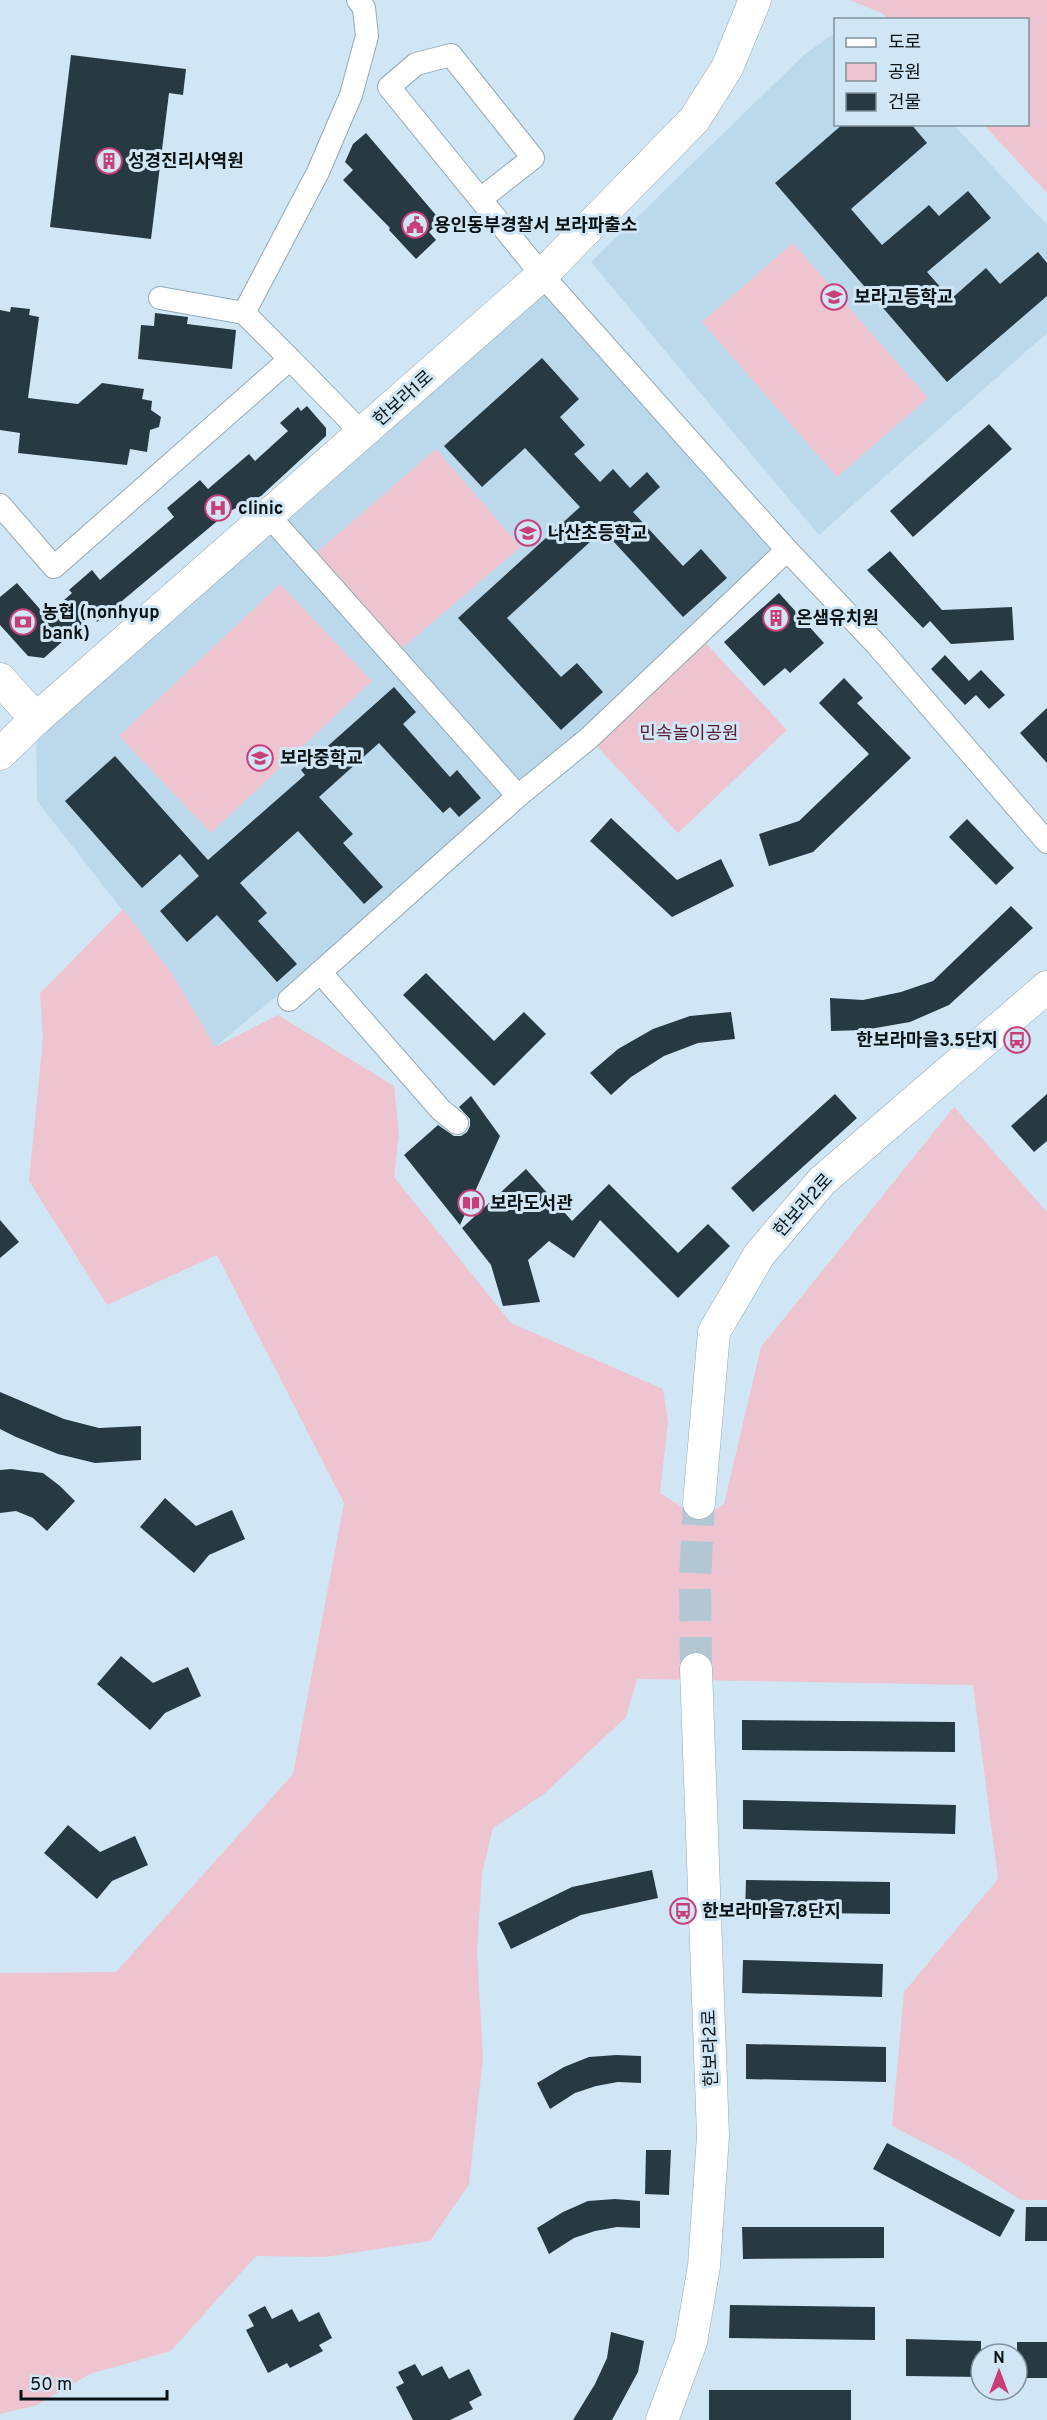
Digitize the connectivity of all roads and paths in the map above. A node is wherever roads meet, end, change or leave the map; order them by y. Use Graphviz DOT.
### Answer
graph roads {
  1 [pos="358,0"];
  2 [pos="755,0"];
  3 [pos="482,198"];
  4 [pos="542,275"];
  5 [pos="160,298"];
  6 [pos="244,314"];
  7 [pos="290,359"];
  8 [pos="363,434"];
  9 [pos="0,505"];
  10 [pos="268,516"];
  11 [pos="787,550"];
  12 [pos="0,679"];
  13 [pos="36,719"];
  14 [pos="0,754"];
  15 [pos="518,796"];
  16 [pos="1047,842"];
  17 [pos="320,972"];
  18 [pos="1047,987"];
  19 [pos="289,1000"];
  20 [pos="457,1123"];
  21 [pos="699,1503"];
  22 [pos="696,1669"];
  23 [pos="662,2420"];
  1 -- 6 [label="street"];
  2 -- 4 [label="street, 한보라1로"];
  3 -- 3 [label="street"];
  3 -- 4 [label="street"];
  4 -- 8 [label="street, 한보라1로"];
  4 -- 11 [label="street"];
  5 -- 6 [label="street"];
  6 -- 7 [label="street"];
  7 -- 8 [label="street"];
  7 -- 9 [label="street"];
  8 -- 10 [label="street, 한보라1로"];
  10 -- 13 [label="street, 한보라1로"];
  10 -- 15 [label="street"];
  11 -- 15 [label="street"];
  11 -- 16 [label="street"];
  12 -- 13 [label="street"];
  13 -- 14 [label="street, 한보라1로"];
  15 -- 17 [label="street"];
  17 -- 19 [label="street"];
  17 -- 20 [label="street"];
  18 -- 21 [label="street, 한보라2로"];
  22 -- 23 [label="street, 한보라2로"];
}
